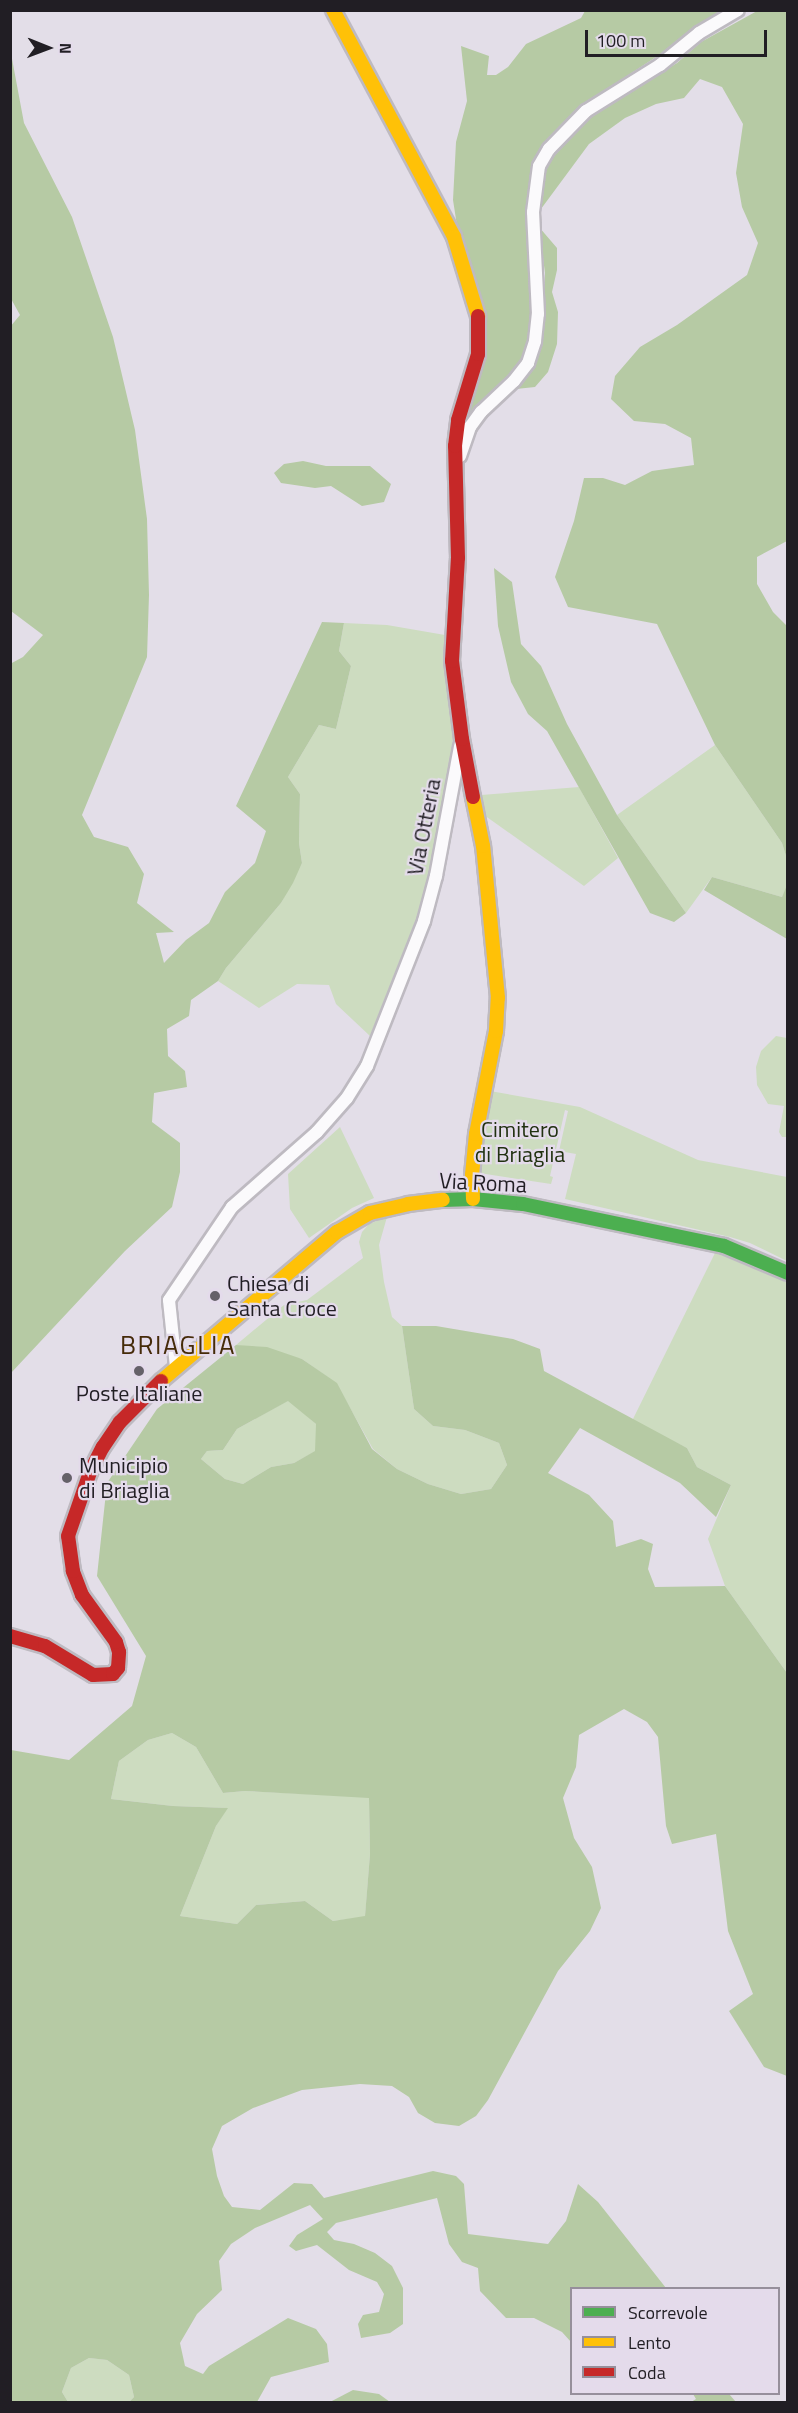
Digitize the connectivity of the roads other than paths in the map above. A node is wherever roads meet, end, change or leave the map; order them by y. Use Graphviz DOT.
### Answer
graph roads {
  1 [pos="333,10"];
  2 [pos="738,10"];
  3 [pos="455,474"];
  4 [pos="462,739"];
  5 [pos="473,1199"];
  6 [pos="788,1273"];
  7 [pos="176,1367"];
  8 [pos="10,1636"];
  1 -- 3 [label="street"];
  2 -- 3 [label="street"];
  3 -- 4 [label="street"];
  4 -- 5 [label="street, Via Otteria"];
  4 -- 7 [label="street, Via Otteria"];
  5 -- 6 [label="street, Via Roma"];
  5 -- 7 [label="street, Via Roma"];
  7 -- 8 [label="street, Via Roma"];
}
